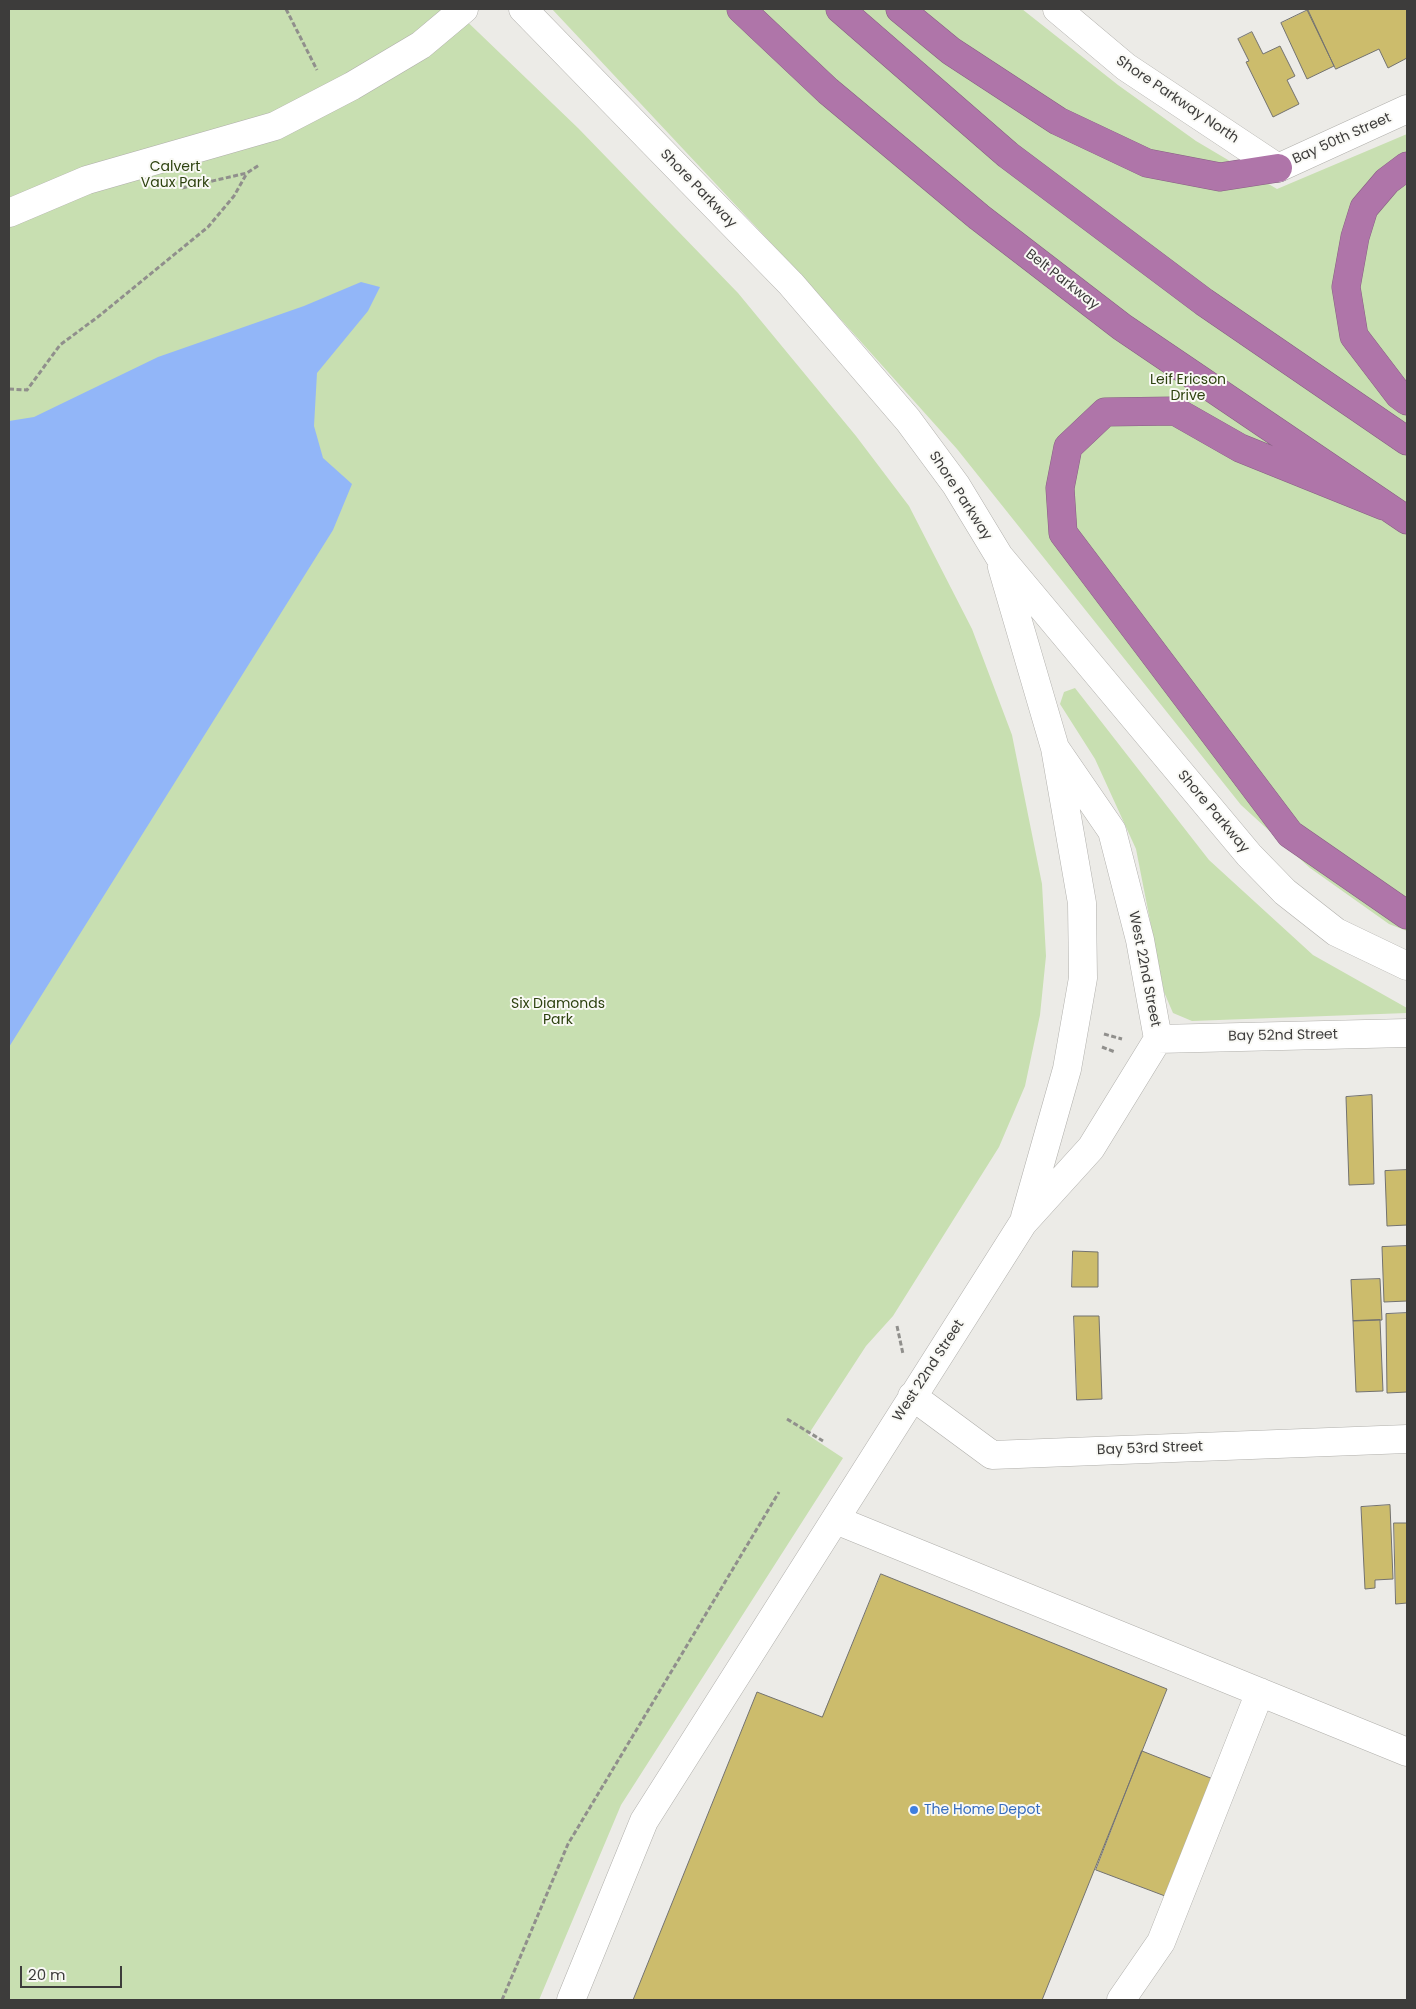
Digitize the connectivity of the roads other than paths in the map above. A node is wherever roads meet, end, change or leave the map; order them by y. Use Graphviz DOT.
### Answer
graph roads {
  1 [pos="464,9"];
  2 [pos="523,9"];
  3 [pos="741,9"];
  4 [pos="840,9"];
  5 [pos="900,9"];
  6 [pos="1057,9"];
  7 [pos="1407,109"];
  8 [pos="1407,166"];
  9 [pos="1278,168"];
  10 [pos="9,213"];
  11 [pos="1407,401"];
  12 [pos="1407,441"];
  13 [pos="1384,506"];
  14 [pos="1407,520"];
  15 [pos="999,556"];
  16 [pos="1055,748"];
  17 [pos="1407,915"];
  18 [pos="1407,966"];
  19 [pos="1407,1033"];
  20 [pos="1158,1039"];
  21 [pos="1023,1223"];
  22 [pos="912,1396"];
  23 [pos="1407,1439"];
  24 [pos="836,1520"];
  25 [pos="1260,1692"];
  26 [pos="1407,1752"];
  27 [pos="571,2000"];
  28 [pos="1122,2000"];
  1 -- 10 [label="street"];
  2 -- 15 [label="street, Shore Parkway"];
  3 -- 13 [label="highway, Belt Parkway"];
  4 -- 12 [label="highway"];
  5 -- 9 [label="highway"];
  6 -- 9 [label="street, Shore Parkway North"];
  7 -- 9 [label="street, Bay 50th Street"];
  8 -- 11 [label="highway"];
  13 -- 14 [label="highway, Belt Parkway"];
  13 -- 17 [label="highway"];
  15 -- 16 [label="street, West 22nd Street"];
  15 -- 18 [label="street, Shore Parkway"];
  16 -- 20 [label="street, West 22nd Street"];
  16 -- 21 [label="street, West 22nd Street"];
  19 -- 20 [label="street, Bay 52nd Street"];
  20 -- 21 [label="street, West 22nd Street"];
  21 -- 22 [label="street, West 22nd Street"];
  22 -- 23 [label="street, Bay 53rd Street"];
  22 -- 24 [label="street, West 22nd Street"];
  24 -- 25 [label="street"];
  24 -- 27 [label="street, West 22nd Street"];
  25 -- 26 [label="street"];
  25 -- 28 [label="street"];
}
